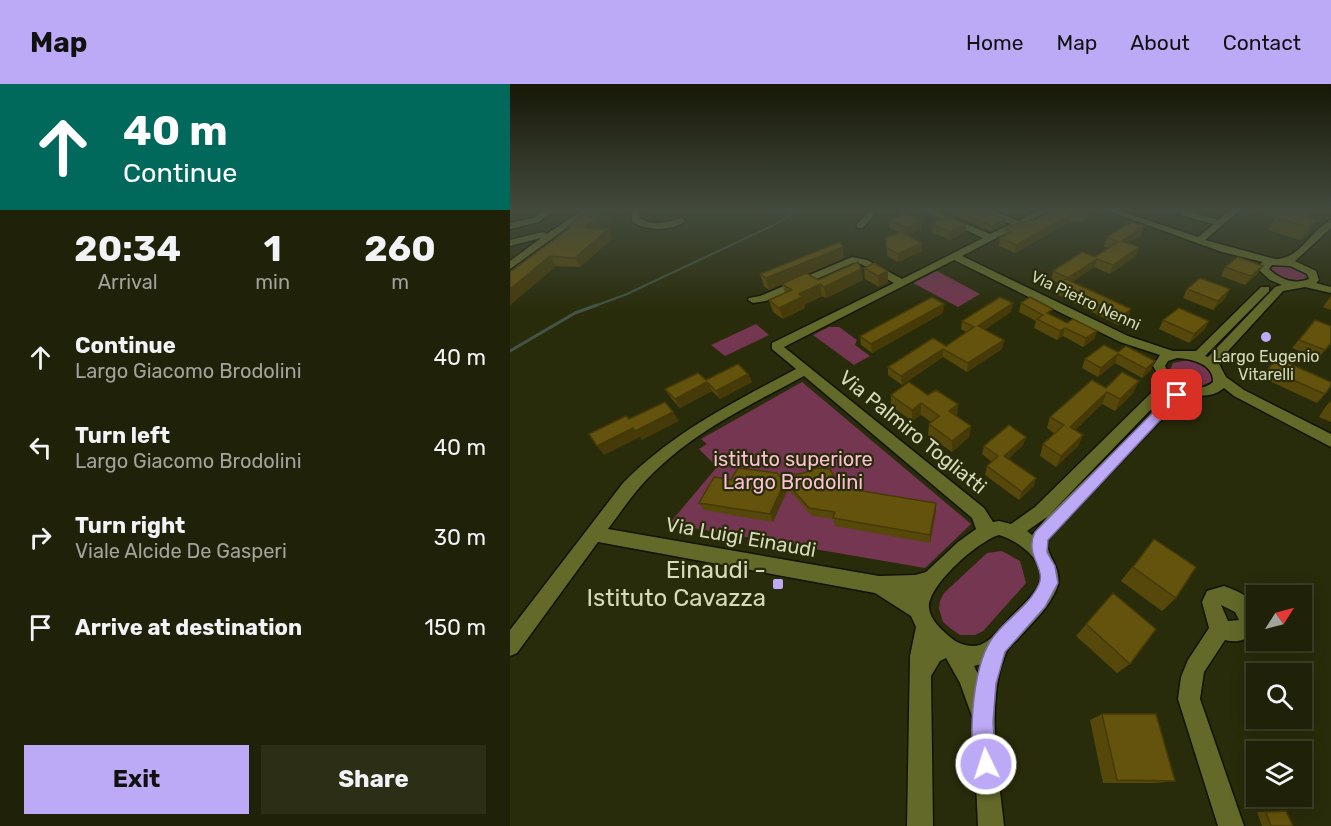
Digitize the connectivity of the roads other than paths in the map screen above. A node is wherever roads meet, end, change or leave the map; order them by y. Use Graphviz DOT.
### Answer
graph roads {
  1 [pos="539,244"];
  2 [pos="549,244"];
  3 [pos="554,244"];
  4 [pos="979,244"];
  5 [pos="1207,244"];
  6 [pos="1310,244"];
  7 [pos="1324,244"];
  8 [pos="520,256"];
  9 [pos="954,256"];
  10 [pos="538,257"];
  11 [pos="1285,262"];
  12 [pos="510,266"];
  13 [pos="1269,268"];
  14 [pos="510,276"];
  15 [pos="1309,277"];
  16 [pos="902,283"];
  17 [pos="1294,284"];
  18 [pos="1331,285"];
  19 [pos="1331,290"];
  20 [pos="753,300"];
  21 [pos="1124,339"];
  22 [pos="1172,355"];
  23 [pos="1192,356"];
  24 [pos="1160,363"];
  25 [pos="805,370"];
  26 [pos="1216,379"];
  27 [pos="1168,380"];
  28 [pos="1188,390"];
  29 [pos="1331,441"];
  30 [pos="985,531"];
  31 [pos="1014,531"];
  32 [pos="594,534"];
  33 [pos="1039,553"];
  34 [pos="928,580"];
  35 [pos="879,585"];
  36 [pos="923,618"];
  37 [pos="1221,628"];
  38 [pos="510,646"];
  39 [pos="998,647"];
  40 [pos="950,650"];
  41 [pos="920,674"];
  42 [pos="983,722"];
  43 [pos="920,826"];
  44 [pos="991,826"];
  45 [pos="1231,826"];
  1 -- 8 [label="street"];
  2 -- 3 [label="street"];
  3 -- 10 [label="street"];
  4 -- 9 [label="street"];
  5 -- 13 [label="street"];
  6 -- 11 [label="street"];
  7 -- 15 [label="street"];
  8 -- 10 [label="street"];
  8 -- 12 [label="street"];
  9 -- 16 [label="street"];
  9 -- 21 [label="street, Via Pietro Nenni"];
  10 -- 14 [label="street"];
  11 -- 13 [label="street"];
  11 -- 15 [label="street"];
  13 -- 17 [label="street"];
  13 -- 23 [label="street"];
  15 -- 17 [label="street"];
  15 -- 18 [label="street"];
  15 -- 19 [label="street"];
  16 -- 20 [label="street"];
  16 -- 25 [label="street, Via Palmiro Togliatti"];
  17 -- 26 [label="street"];
  21 -- 22 [label="street, Via Pietro Nenni"];
  21 -- 24 [label="street"];
  22 -- 23 [label="street, Via Pietro Nenni"];
  22 -- 24 [label="street"];
  23 -- 26 [label="street"];
  24 -- 27 [label="street"];
  25 -- 30 [label="street, Via Palmiro Togliatti"];
  25 -- 32 [label="street"];
  26 -- 28 [label="street"];
  26 -- 29 [label="street"];
  27 -- 28 [label="street"];
  27 -- 31 [label="street"];
  28 -- 33 [label="street"];
  30 -- 31 [label="street"];
  30 -- 34 [label="street"];
  31 -- 33 [label="street"];
  32 -- 35 [label="street, Via Luigi Einaudi"];
  32 -- 38 [label="street"];
  33 -- 39 [label="street"];
  34 -- 35 [label="street, Via Luigi Einaudi"];
  34 -- 36 [label="street"];
  35 -- 36 [label="street, Via Luigi Einaudi"];
  36 -- 40 [label="street"];
  36 -- 41 [label="street"];
  37 -- 45 [label="street"];
  39 -- 40 [label="street"];
  39 -- 42 [label="street"];
  40 -- 41 [label="street"];
  40 -- 42 [label="street"];
  41 -- 43 [label="street"];
  42 -- 44 [label="street"];
}
